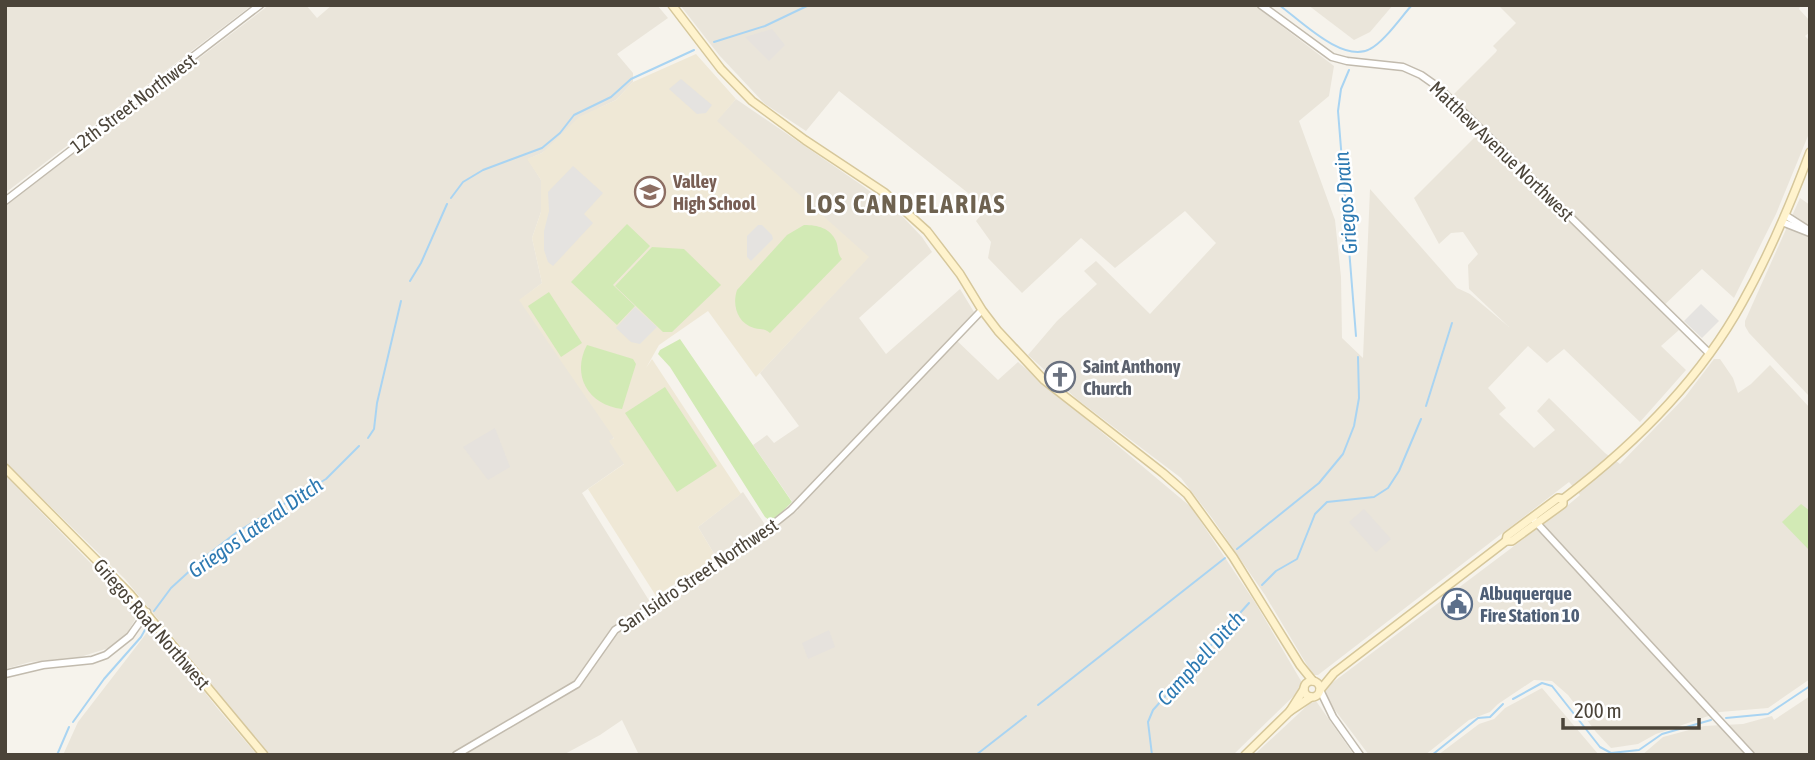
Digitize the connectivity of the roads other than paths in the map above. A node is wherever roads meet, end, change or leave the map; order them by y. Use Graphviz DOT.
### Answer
graph roads {
  1 [pos="260,5"];
  2 [pos="672,5"];
  3 [pos="1261,5"];
  4 [pos="1810,152"];
  5 [pos="5,201"];
  6 [pos="1783,218"];
  7 [pos="1810,232"];
  8 [pos="982,310"];
  9 [pos="1709,353"];
  10 [pos="5,468"];
  11 [pos="1534,520"];
  12 [pos="147,612"];
  13 [pos="1300,665"];
  14 [pos="1334,673"];
  15 [pos="5,674"];
  16 [pos="1313,681"];
  17 [pos="1304,687"];
  18 [pos="1320,690"];
  19 [pos="1312,697"];
  20 [pos="1290,711"];
  21 [pos="1332,715"];
  22 [pos="264,755"];
  23 [pos="456,755"];
  24 [pos="1245,755"];
  25 [pos="1360,755"];
  26 [pos="1751,755"];
  1 -- 5 [label="street, 12th Street Northwest"];
  2 -- 8 [label="main road"];
  3 -- 9 [label="street, Matthew Avenue Northwest"];
  4 -- 6 [label="main road"];
  6 -- 7 [label="street"];
  6 -- 9 [label="main road"];
  8 -- 13 [label="main road"];
  8 -- 23 [label="street, San Isidro Street Northwest"];
  9 -- 11 [label="main road"];
  10 -- 12 [label="main road, Griegos Road Northwest"];
  11 -- 14 [label="main road"];
  11 -- 26 [label="street"];
  12 -- 15 [label="street"];
  12 -- 22 [label="main road, Griegos Road Northwest"];
  13 -- 16 [label="main road"];
  13 -- 17 [label="main road"];
  14 -- 16 [label="main road"];
  14 -- 18 [label="main road"];
  16 -- 17 [label="main road"];
  16 -- 18 [label="main road"];
  17 -- 19 [label="main road"];
  17 -- 20 [label="main road"];
  18 -- 19 [label="main road"];
  18 -- 21 [label="street"];
  19 -- 20 [label="main road"];
  19 -- 21 [label="street"];
  20 -- 24 [label="main road"];
  21 -- 25 [label="street"];
}
